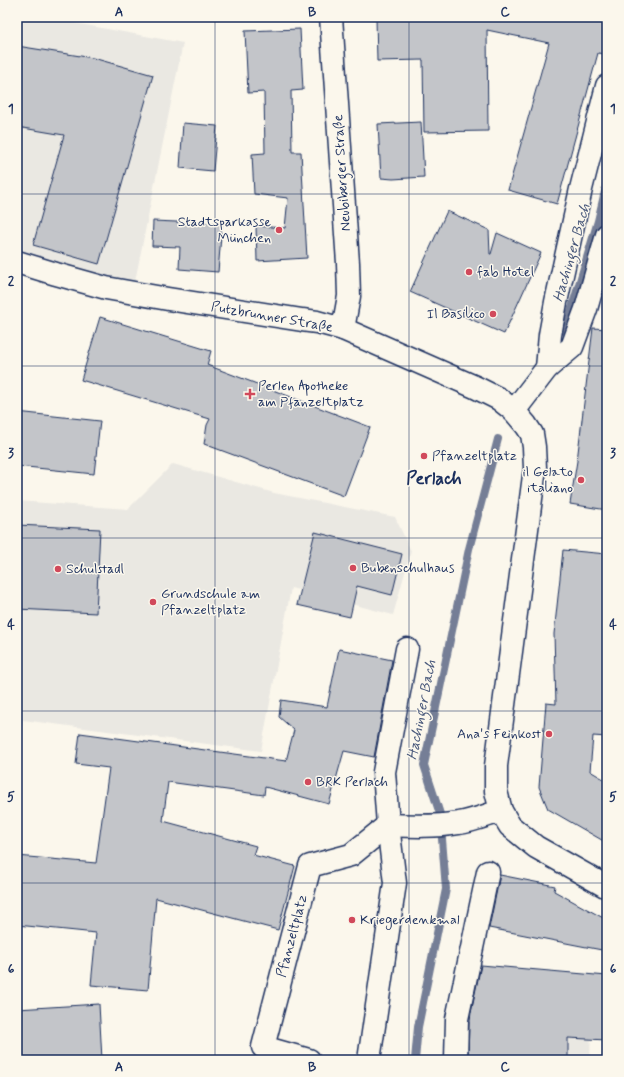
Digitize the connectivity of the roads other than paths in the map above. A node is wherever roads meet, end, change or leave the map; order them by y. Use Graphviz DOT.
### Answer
graph roads {
  1 [pos="331,17"];
  2 [pos="607,86"];
  3 [pos="607,235"];
  4 [pos="17,262"];
  5 [pos="343,329"];
  6 [pos="547,368"];
  7 [pos="514,411"];
  8 [pos="407,649"];
  9 [pos="501,810"];
  10 [pos="388,825"];
  11 [pos="488,872"];
  12 [pos="607,887"];
  13 [pos="309,1060"];
  14 [pos="369,1060"];
  15 [pos="456,1060"];
  1 -- 5 [label="street, Neubiberger Straße"];
  2 -- 6 [label="street"];
  3 -- 6 [label="street"];
  4 -- 5 [label="street, Putzbrunner Straße"];
  5 -- 7 [label="street, Putzbrunner Straße"];
  6 -- 7 [label="street"];
  7 -- 9 [label="street"];
  8 -- 10 [label="street"];
  9 -- 10 [label="street"];
  9 -- 12 [label="street"];
  10 -- 13 [label="street, Pfanzeltplatz"];
  10 -- 14 [label="street"];
  11 -- 15 [label="street"];
}
